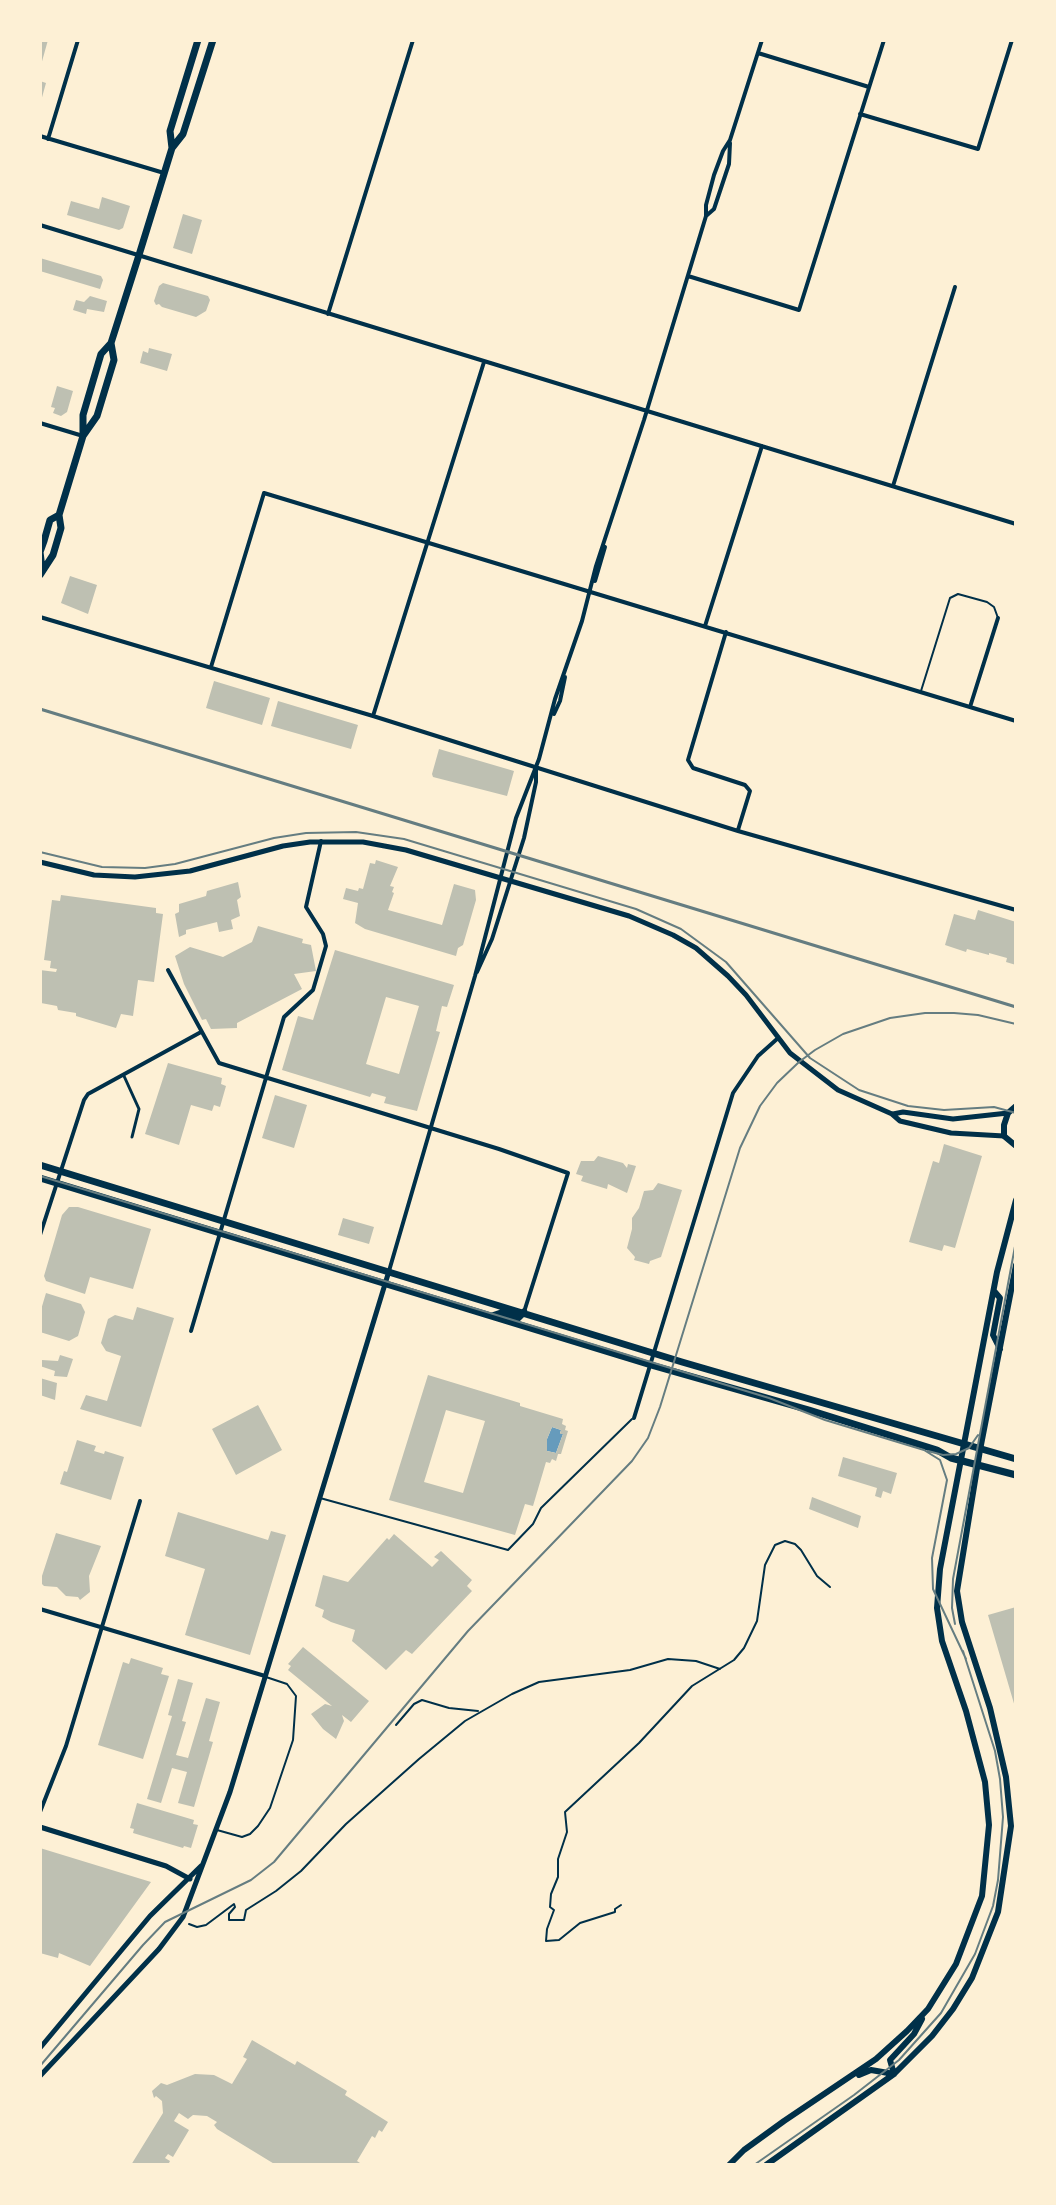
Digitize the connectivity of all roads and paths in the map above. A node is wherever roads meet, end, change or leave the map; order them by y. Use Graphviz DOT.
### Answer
graph roads {
  1 [pos="78,40"];
  2 [pos="198,40"];
  3 [pos="213,40"];
  4 [pos="413,40"];
  5 [pos="762,40"];
  6 [pos="884,40"];
  7 [pos="1012,40"];
  8 [pos="758,53"];
  9 [pos="869,87"];
  10 [pos="860,114"];
  11 [pos="40,136"];
  12 [pos="48,139"];
  13 [pos="730,140"];
  14 [pos="172,148"];
  15 [pos="164,173"];
  16 [pos="706,216"];
  17 [pos="40,225"];
  18 [pos="139,255"];
  19 [pos="688,276"];
  20 [pos="955,287"];
  21 [pos="328,314"];
  22 [pos="111,343"];
  23 [pos="484,362"];
  24 [pos="646,411"];
  25 [pos="40,423"];
  26 [pos="83,436"];
  27 [pos="762,446"];
  28 [pos="893,486"];
  29 [pos="59,515"];
  30 [pos="1016,524"];
  31 [pos="428,541"];
  32 [pos="41,572"];
  33 [pos="591,590"];
  34 [pos="40,617"];
  35 [pos="998,618"];
  36 [pos="705,626"];
  37 [pos="726,632"];
  38 [pos="211,667"];
  39 [pos="921,692"];
  40 [pos="970,707"];
  41 [pos="373,716"];
  42 [pos="1016,721"];
  43 [pos="536,768"];
  44 [pos="738,831"];
  45 [pos="322,841"];
  46 [pos="40,862"];
  47 [pos="499,879"];
  48 [pos="510,882"];
  49 [pos="1016,910"];
  50 [pos="168,970"];
  51 [pos="475,976"];
  52 [pos="201,1032"];
  53 [pos="777,1039"];
  54 [pos="124,1076"];
  55 [pos="266,1078"];
  56 [pos="1016,1106"];
  57 [pos="1008,1113"];
  58 [pos="892,1114"];
  59 [pos="429,1127"];
  60 [pos="1004,1136"];
  61 [pos="132,1137"];
  62 [pos="1014,1146"];
  63 [pos="1016,1154"];
  64 [pos="40,1165"];
  65 [pos="60,1171"];
  66 [pos="40,1178"];
  67 [pos="56,1183"];
  68 [pos="1016,1200"];
  69 [pos="223,1221"];
  70 [pos="219,1233"];
  71 [pos="40,1235"];
  72 [pos="1016,1265"];
  73 [pos="389,1271"];
  74 [pos="384,1284"];
  75 [pos="994,1291"];
  76 [pos="524,1312"];
  77 [pos="492,1316"];
  78 [pos="191,1331"];
  79 [pos="1000,1349"];
  80 [pos="654,1353"];
  81 [pos="651,1365"];
  82 [pos="634,1418"];
  83 [pos="965,1446"];
  84 [pos="980,1450"];
  85 [pos="1016,1459"];
  86 [pos="962,1461"];
  87 [pos="977,1465"];
  88 [pos="1016,1475"];
  89 [pos="319,1498"];
  90 [pos="140,1501"];
  91 [pos="830,1587"];
  92 [pos="40,1609"];
  93 [pos="101,1627"];
  94 [pos="720,1669"];
  95 [pos="265,1676"];
  96 [pos="479,1712"];
  97 [pos="396,1725"];
  98 [pos="40,1812"];
  99 [pos="40,1827"];
  100 [pos="217,1830"];
  101 [pos="202,1864"];
  102 [pos="188,1878"];
  103 [pos="195,1884"];
  104 [pos="621,1905"];
  105 [pos="188,1924"];
  106 [pos="928,2009"];
  107 [pos="40,2048"];
  108 [pos="894,2074"];
  109 [pos="40,2076"];
  110 [pos="847,2081"];
  111 [pos="729,2165"];
  112 [pos="766,2165"];
  1 -- 12 [label="street"];
  2 -- 14 [label="main road"];
  3 -- 14 [label="main road"];
  4 -- 21 [label="street"];
  5 -- 8 [label="street"];
  6 -- 9 [label="street"];
  7 -- 10 [label="street"];
  8 -- 9 [label="street"];
  8 -- 13 [label="street"];
  9 -- 10 [label="street"];
  10 -- 19 [label="street"];
  11 -- 12 [label="street"];
  12 -- 15 [label="street"];
  13 -- 16 [label="street"];
  13 -- 16 [label="street"];
  14 -- 15 [label="main road"];
  15 -- 18 [label="main road"];
  16 -- 19 [label="street"];
  17 -- 18 [label="street"];
  18 -- 21 [label="street"];
  18 -- 22 [label="main road"];
  19 -- 24 [label="street"];
  20 -- 28 [label="street"];
  21 -- 23 [label="street"];
  22 -- 26 [label="main road"];
  22 -- 26 [label="main road"];
  23 -- 24 [label="street"];
  23 -- 31 [label="street"];
  24 -- 27 [label="street"];
  24 -- 33 [label="street"];
  25 -- 26 [label="street"];
  26 -- 29 [label="main road"];
  27 -- 28 [label="street"];
  27 -- 36 [label="street"];
  28 -- 30 [label="street"];
  29 -- 32 [label="main road"];
  29 -- 32 [label="main road"];
  31 -- 33 [label="street"];
  31 -- 38 [label="street"];
  31 -- 41 [label="street"];
  33 -- 36 [label="street"];
  33 -- 43 [label="street"];
  34 -- 38 [label="street"];
  35 -- 39 [label="lane"];
  35 -- 40 [label="street"];
  36 -- 37 [label="street"];
  37 -- 39 [label="street"];
  37 -- 44 [label="street"];
  38 -- 41 [label="street"];
  39 -- 40 [label="street"];
  40 -- 42 [label="street"];
  41 -- 43 [label="street"];
  43 -- 44 [label="street"];
  43 -- 47 [label="street"];
  43 -- 48 [label="street"];
  44 -- 49 [label="street"];
  45 -- 46 [label="street"];
  45 -- 47 [label="street"];
  45 -- 55 [label="street"];
  47 -- 48 [label="street"];
  47 -- 51 [label="street"];
  48 -- 51 [label="street"];
  48 -- 53 [label="street"];
  50 -- 52 [label="street"];
  51 -- 59 [label="street"];
  52 -- 54 [label="street"];
  52 -- 55 [label="street"];
  53 -- 58 [label="street"];
  53 -- 80 [label="street"];
  54 -- 61 [label="street"];
  54 -- 65 [label="street"];
  55 -- 59 [label="street"];
  55 -- 69 [label="street"];
  56 -- 57 [label="main road"];
  57 -- 58 [label="street"];
  57 -- 60 [label="main road"];
  58 -- 60 [label="street"];
  59 -- 73 [label="street"];
  59 -- 76 [label="street"];
  60 -- 62 [label="main road"];
  62 -- 63 [label="main road"];
  64 -- 65 [label="main road"];
  65 -- 67 [label="street"];
  65 -- 69 [label="main road"];
  66 -- 67 [label="main road"];
  67 -- 70 [label="main road"];
  67 -- 71 [label="street"];
  68 -- 75 [label="main road"];
  69 -- 70 [label="street"];
  69 -- 73 [label="main road"];
  70 -- 74 [label="main road"];
  70 -- 78 [label="street"];
  72 -- 79 [label="main road"];
  73 -- 74 [label="street"];
  73 -- 76 [label="main road"];
  74 -- 77 [label="main road"];
  74 -- 89 [label="street"];
  75 -- 79 [label="main road"];
  75 -- 83 [label="main road"];
  76 -- 77 [label="main road"];
  76 -- 80 [label="main road"];
  77 -- 81 [label="main road"];
  79 -- 84 [label="main road"];
  80 -- 81 [label="street"];
  80 -- 83 [label="main road"];
  81 -- 82 [label="street"];
  81 -- 86 [label="main road"];
  82 -- 89 [label="lane"];
  83 -- 84 [label="main road"];
  83 -- 86 [label="main road"];
  84 -- 85 [label="main road"];
  84 -- 87 [label="main road"];
  86 -- 87 [label="main road"];
  86 -- 106 [label="main road"];
  87 -- 88 [label="main road"];
  87 -- 108 [label="main road"];
  89 -- 95 [label="street"];
  90 -- 93 [label="street"];
  91 -- 94 [label="path"];
  92 -- 93 [label="street"];
  93 -- 95 [label="street"];
  93 -- 98 [label="street"];
  94 -- 96 [label="path"];
  94 -- 104 [label="path"];
  95 -- 100 [label="street"];
  95 -- 100 [label="lane"];
  96 -- 97 [label="path"];
  96 -- 105 [label="path"];
  99 -- 102 [label="street"];
  100 -- 101 [label="street"];
  101 -- 102 [label="street"];
  101 -- 103 [label="street"];
  102 -- 103 [label="street"];
  102 -- 107 [label="street"];
  103 -- 109 [label="street"];
  106 -- 108 [label="main road"];
  106 -- 110 [label="main road"];
  108 -- 110 [label="main road"];
  108 -- 112 [label="main road"];
  110 -- 111 [label="main road"];
}
